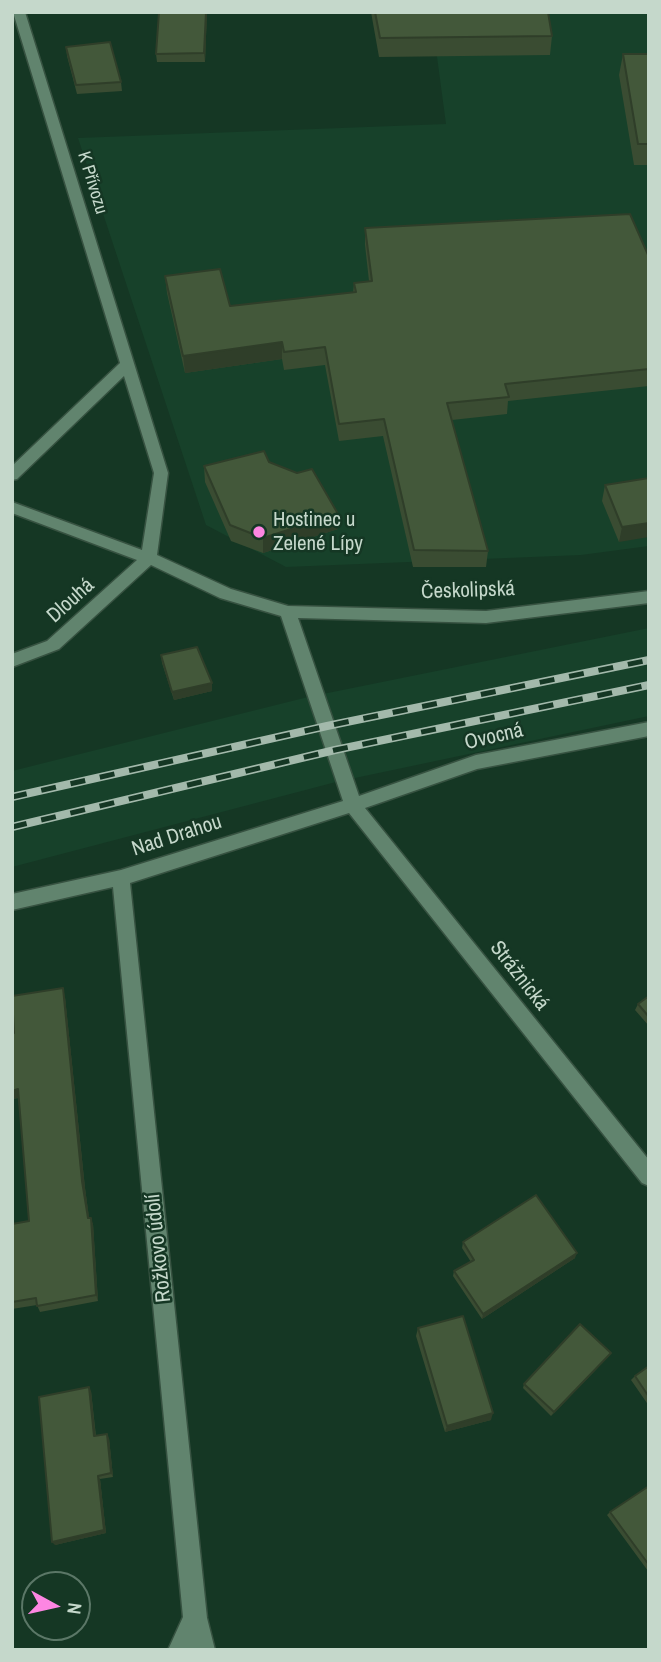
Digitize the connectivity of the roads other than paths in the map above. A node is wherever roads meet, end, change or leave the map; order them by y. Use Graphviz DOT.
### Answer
graph roads {
  1 [pos="19,12"];
  2 [pos="127,365"];
  3 [pos="12,475"];
  4 [pos="12,507"];
  5 [pos="149,558"];
  6 [pos="649,597"];
  7 [pos="288,612"];
  8 [pos="12,661"];
  9 [pos="649,729"];
  10 [pos="353,805"];
  11 [pos="121,878"];
  12 [pos="12,902"];
  13 [pos="649,1176"];
  14 [pos="195,1618"];
  15 [pos="180,1650"];
  16 [pos="203,1650"];
  1 -- 2 [label="street, K Přívozu"];
  2 -- 3 [label="street"];
  2 -- 5 [label="street, K Přívozu"];
  4 -- 5 [label="street, Českolipská"];
  5 -- 7 [label="street, Českolipská"];
  5 -- 8 [label="street, Dlouhá"];
  6 -- 7 [label="street, Českolipská"];
  7 -- 10 [label="street"];
  9 -- 10 [label="street, Ovocná"];
  10 -- 11 [label="street, Nad Drahou"];
  10 -- 13 [label="street, Strážnická"];
  11 -- 12 [label="street, Nad Drahou"];
  11 -- 14 [label="street, Rožkovo údolí"];
  14 -- 15 [label="street"];
  14 -- 16 [label="street, Rožkovo údolí"];
}
